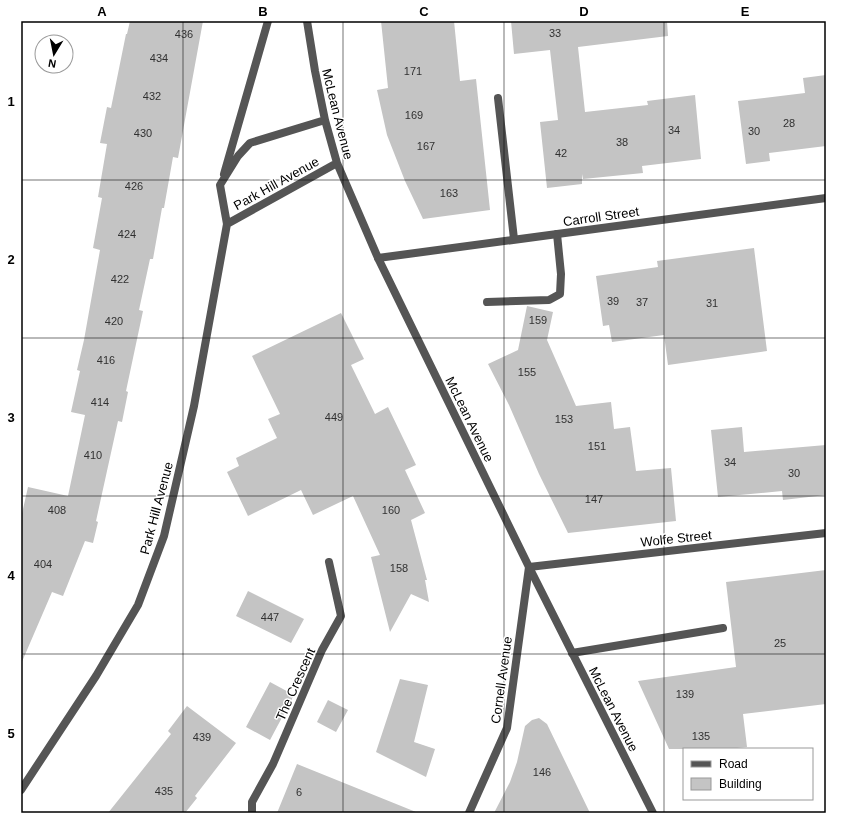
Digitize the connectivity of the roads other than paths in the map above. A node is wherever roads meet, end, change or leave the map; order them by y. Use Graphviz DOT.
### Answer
graph roads {
  1 [pos="268,21"];
  2 [pos="308,21"];
  3 [pos="498,98"];
  4 [pos="325,120"];
  5 [pos="337,163"];
  6 [pos="220,185"];
  7 [pos="826,198"];
  8 [pos="227,224"];
  9 [pos="557,234"];
  10 [pos="514,239"];
  11 [pos="378,258"];
  12 [pos="487,302"];
  13 [pos="826,533"];
  14 [pos="329,562"];
  15 [pos="529,567"];
  16 [pos="723,628"];
  17 [pos="572,653"];
  18 [pos="21,790"];
  19 [pos="252,813"];
  20 [pos="469,813"];
  21 [pos="653,813"];
  1 -- 6 [label="street"];
  2 -- 4 [label="street, McLean Avenue"];
  3 -- 10 [label="street"];
  4 -- 5 [label="street, McLean Avenue"];
  4 -- 6 [label="street, Park Hill Avenue"];
  5 -- 8 [label="street, Park Hill Avenue"];
  5 -- 11 [label="street, McLean Avenue"];
  6 -- 8 [label="street, Park Hill Avenue"];
  7 -- 9 [label="street, Carroll Street"];
  8 -- 18 [label="street, Park Hill Avenue"];
  9 -- 10 [label="street, Carroll Street"];
  9 -- 12 [label="street"];
  10 -- 11 [label="street, Carroll Street"];
  11 -- 15 [label="street, McLean Avenue"];
  13 -- 15 [label="street, Wolfe Street"];
  14 -- 19 [label="street, The Crescent"];
  15 -- 17 [label="street, McLean Avenue"];
  15 -- 20 [label="street, Cornell Avenue"];
  16 -- 17 [label="street"];
  17 -- 21 [label="street, McLean Avenue"];
}
